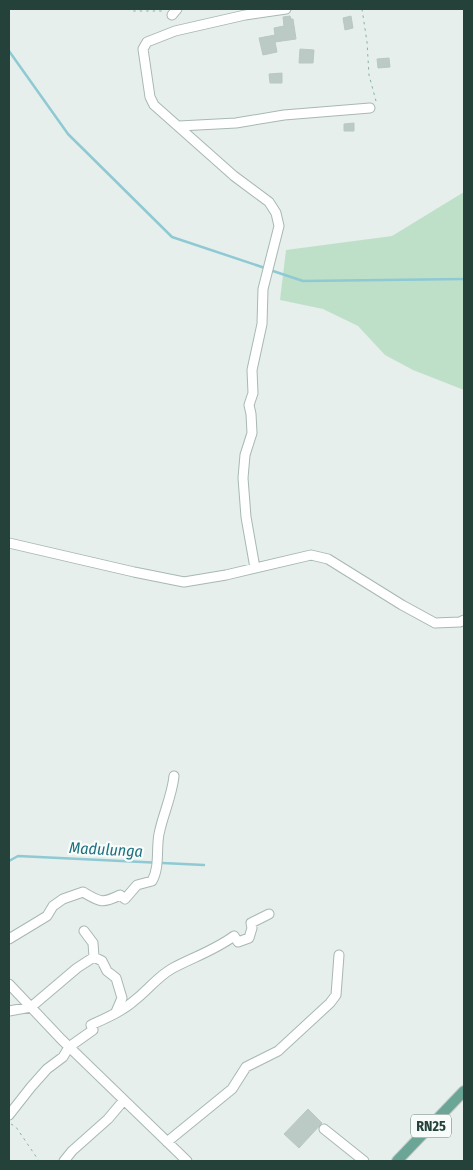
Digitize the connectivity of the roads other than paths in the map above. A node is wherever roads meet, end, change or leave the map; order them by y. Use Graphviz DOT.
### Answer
graph roads {
  1 [pos="286,9"];
  2 [pos="370,108"];
  3 [pos="179,126"];
  4 [pos="9,543"];
  5 [pos="254,568"];
  6 [pos="464,620"];
  7 [pos="174,776"];
  8 [pos="269,914"];
  9 [pos="84,931"];
  10 [pos="9,939"];
  11 [pos="339,955"];
  12 [pos="94,957"];
  13 [pos="9,984"];
  14 [pos="31,1007"];
  15 [pos="9,1011"];
  16 [pos="115,1012"];
  17 [pos="69,1047"];
  18 [pos="464,1091"];
  19 [pos="124,1100"];
  20 [pos="9,1115"];
  21 [pos="324,1129"];
  22 [pos="167,1142"];
  23 [pos="182,1160"];
  24 [pos="64,1161"];
  25 [pos="364,1161"];
  26 [pos="398,1161"];
  1 -- 3 [label="street"];
  2 -- 3 [label="street"];
  3 -- 5 [label="street"];
  4 -- 5 [label="street"];
  5 -- 6 [label="street"];
  7 -- 10 [label="street"];
  8 -- 16 [label="street"];
  9 -- 12 [label="street"];
  11 -- 22 [label="street"];
  12 -- 14 [label="street"];
  12 -- 16 [label="street"];
  13 -- 14 [label="street"];
  14 -- 15 [label="street"];
  14 -- 17 [label="street"];
  16 -- 17 [label="street"];
  17 -- 19 [label="street"];
  17 -- 20 [label="street"];
  18 -- 26 [label="main road, RN25"];
  19 -- 22 [label="street"];
  19 -- 24 [label="street"];
  21 -- 25 [label="street"];
  22 -- 23 [label="street"];
}
